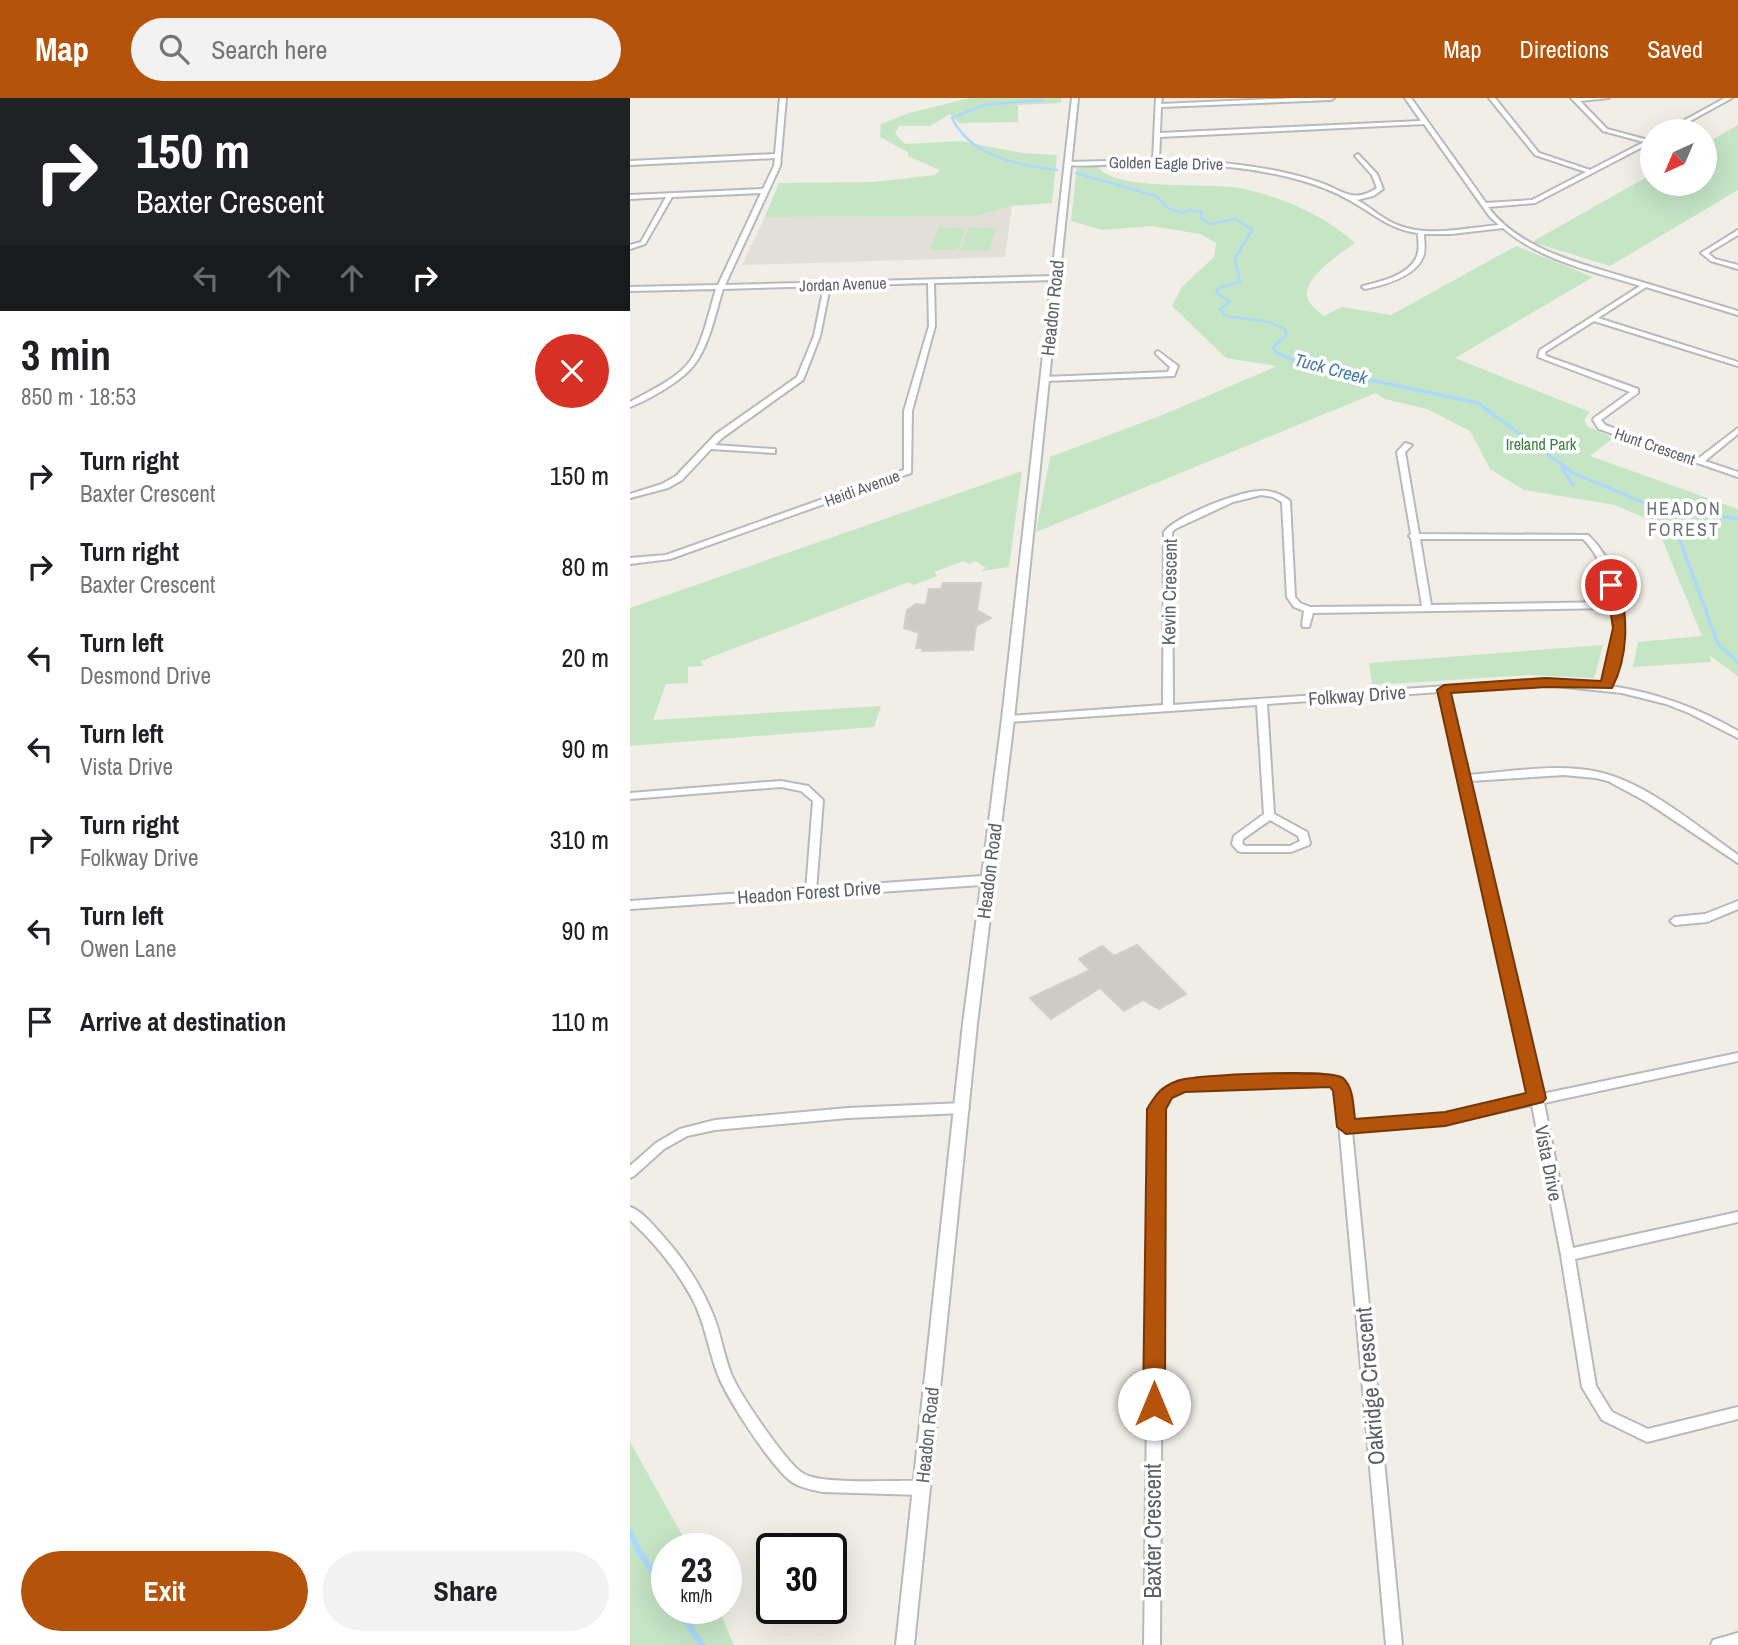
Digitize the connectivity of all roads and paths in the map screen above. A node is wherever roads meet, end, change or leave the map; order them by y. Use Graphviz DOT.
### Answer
graph roads {
  1 [pos="783,98"];
  2 [pos="1075,98"];
  3 [pos="1159,98"];
  4 [pos="1329,98"];
  5 [pos="1408,98"];
  6 [pos="1492,98"];
  7 [pos="1605,98"];
  8 [pos="1730,98"];
  9 [pos="1575,99"];
  10 [pos="1158,106"];
  11 [pos="1691,119"];
  12 [pos="1426,122"];
  13 [pos="1159,135"];
  14 [pos="1640,138"];
  15 [pos="1640,147"];
  16 [pos="779,156"];
  17 [pos="1359,156"];
  18 [pos="1156,160"];
  19 [pos="630,163"];
  20 [pos="1068,164"];
  21 [pos="1591,172"];
  22 [pos="764,191"];
  23 [pos="670,195"];
  24 [pos="630,197"];
  25 [pos="1352,199"];
  26 [pos="1484,205"];
  27 [pos="1501,227"];
  28 [pos="1421,232"];
  29 [pos="1738,232"];
  30 [pos="630,247"];
  31 [pos="1738,267"];
  32 [pos="1056,278"];
  33 [pos="931,280"];
  34 [pos="827,285"];
  35 [pos="1645,285"];
  36 [pos="1365,287"];
  37 [pos="720,288"];
  38 [pos="630,289"];
  39 [pos="1738,313"];
  40 [pos="1592,318"];
  41 [pos="1158,353"];
  42 [pos="1738,363"];
  43 [pos="1045,379"];
  44 [pos="630,405"];
  45 [pos="1738,430"];
  46 [pos="1408,445"];
  47 [pos="711,447"];
  48 [pos="772,451"];
  49 [pos="1699,462"];
  50 [pos="1738,475"];
  51 [pos="630,496"];
  52 [pos="1413,536"];
  53 [pos="630,561"];
  54 [pos="1618,606"];
  55 [pos="1427,607"];
  56 [pos="1309,610"];
  57 [pos="1306,625"];
  58 [pos="1607,685"];
  59 [pos="1444,690"];
  60 [pos="1262,702"];
  61 [pos="1168,707"];
  62 [pos="1008,719"];
  63 [pos="1738,735"];
  64 [pos="1464,778"];
  65 [pos="630,796"];
  66 [pos="1269,815"];
  67 [pos="1738,860"];
  68 [pos="988,880"];
  69 [pos="811,891"];
  70 [pos="630,905"];
  71 [pos="1738,905"];
  72 [pos="1675,920"];
  73 [pos="1738,1057"];
  74 [pos="1536,1098"];
  75 [pos="963,1108"];
  76 [pos="1346,1127"];
  77 [pos="630,1173"];
  78 [pos="630,1212"];
  79 [pos="1738,1217"];
  80 [pos="1568,1255"];
  81 [pos="1738,1413"];
  82 [pos="921,1488"];
  83 [pos="1738,1641"];
  84 [pos="905,1645"];
  85 [pos="1152,1645"];
  86 [pos="1394,1645"];
  87 [pos="1719,1645"];
  1 -- 16 [label="street"];
  2 -- 20 [label="street, Headon Road"];
  3 -- 10 [label="street"];
  4 -- 10 [label="street"];
  5 -- 12 [label="street"];
  6 -- 21 [label="street"];
  7 -- 9 [label="street"];
  8 -- 11 [label="street"];
  9 -- 14 [label="street"];
  10 -- 13 [label="street"];
  12 -- 13 [label="street"];
  12 -- 26 [label="street"];
  13 -- 18 [label="street"];
  15 -- 21 [label="street"];
  16 -- 19 [label="street"];
  16 -- 22 [label="street"];
  17 -- 25 [label="street"];
  18 -- 20 [label="street, Golden Eagle Drive"];
  18 -- 25 [label="street, Golden Eagle Drive"];
  20 -- 32 [label="street, Headon Road"];
  21 -- 26 [label="street"];
  22 -- 23 [label="street"];
  22 -- 37 [label="street"];
  23 -- 24 [label="street"];
  23 -- 30 [label="street"];
  25 -- 28 [label="street, Golden Eagle Drive"];
  26 -- 27 [label="street"];
  27 -- 28 [label="street, Golden Eagle Drive"];
  27 -- 35 [label="street"];
  28 -- 36 [label="street"];
  29 -- 31 [label="street"];
  32 -- 33 [label="street, Jordan Avenue"];
  32 -- 43 [label="street, Headon Road"];
  33 -- 34 [label="street, Jordan Avenue"];
  33 -- 53 [label="street, Heidi Avenue"];
  34 -- 37 [label="street, Jordan Avenue"];
  34 -- 47 [label="street"];
  35 -- 39 [label="street"];
  35 -- 40 [label="street, Hunt Crescent"];
  37 -- 38 [label="street, Jordan Avenue"];
  37 -- 44 [label="street"];
  40 -- 42 [label="street"];
  40 -- 49 [label="street, Hunt Crescent"];
  41 -- 43 [label="street"];
  43 -- 62 [label="street, Headon Road"];
  45 -- 49 [label="street"];
  46 -- 52 [label="street"];
  47 -- 48 [label="street"];
  47 -- 51 [label="street"];
  49 -- 50 [label="street, Hunt Crescent"];
  52 -- 54 [label="street"];
  52 -- 55 [label="street"];
  54 -- 55 [label="street"];
  54 -- 58 [label="street"];
  55 -- 56 [label="street"];
  56 -- 57 [label="street"];
  56 -- 61 [label="street, Kevin Crescent"];
  58 -- 59 [label="street, Folkway Drive"];
  58 -- 63 [label="street, Folkway Drive"];
  59 -- 60 [label="street, Folkway Drive"];
  59 -- 64 [label="street, Vista Drive"];
  60 -- 61 [label="street, Folkway Drive"];
  60 -- 66 [label="street"];
  61 -- 62 [label="street, Folkway Drive"];
  62 -- 68 [label="street, Headon Road"];
  64 -- 67 [label="street"];
  64 -- 74 [label="street, Vista Drive"];
  65 -- 69 [label="street"];
  66 -- 66 [label="street"];
  68 -- 69 [label="street, Headon Forest Drive"];
  68 -- 75 [label="street, Headon Road"];
  69 -- 70 [label="street, Headon Forest Drive"];
  71 -- 72 [label="street"];
  73 -- 74 [label="street"];
  74 -- 76 [label="street"];
  74 -- 80 [label="street, Vista Drive"];
  75 -- 77 [label="street"];
  75 -- 82 [label="street, Headon Road"];
  76 -- 85 [label="street, Baxter Crescent"];
  76 -- 86 [label="street, Oakridge Crescent"];
  78 -- 82 [label="street"];
  79 -- 80 [label="street"];
  80 -- 81 [label="street, Vista Drive"];
  82 -- 84 [label="street, Headon Road"];
  83 -- 87 [label="street"];
}
